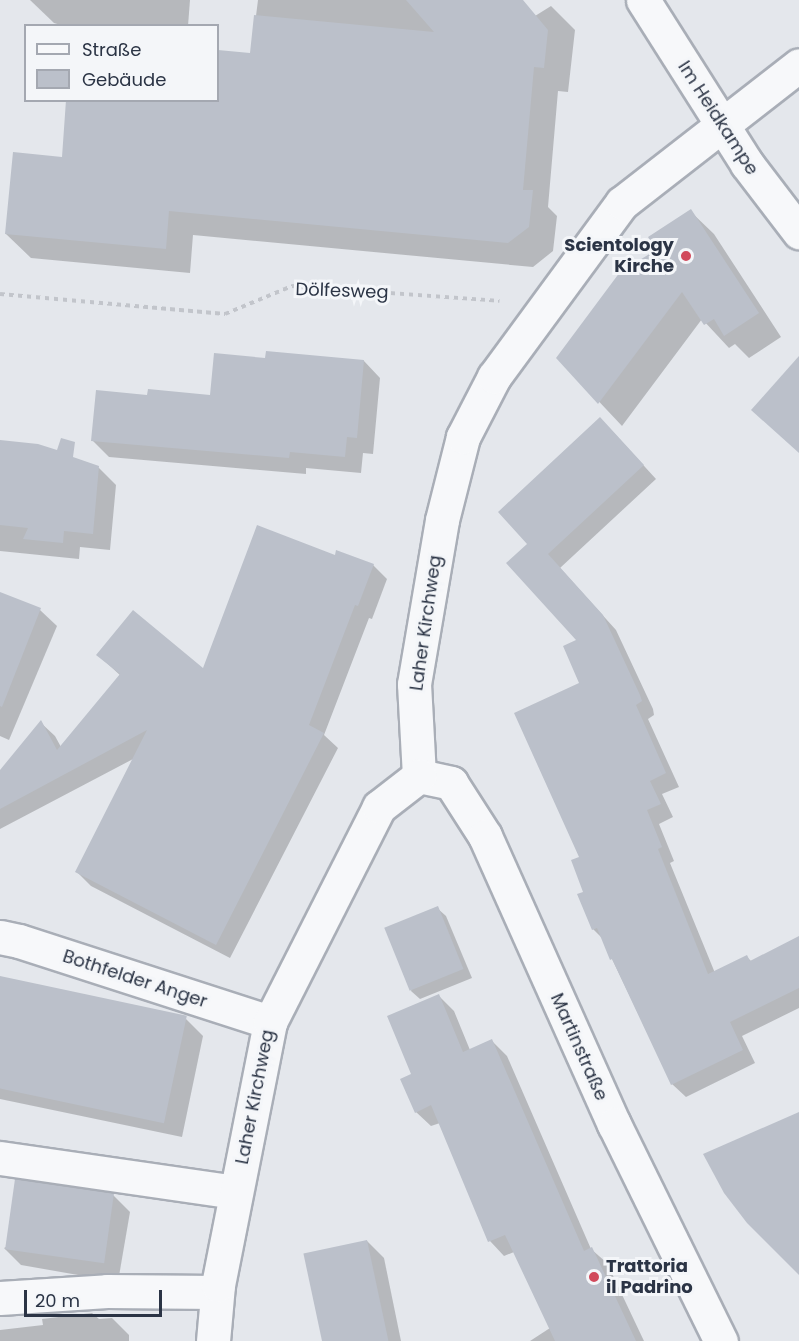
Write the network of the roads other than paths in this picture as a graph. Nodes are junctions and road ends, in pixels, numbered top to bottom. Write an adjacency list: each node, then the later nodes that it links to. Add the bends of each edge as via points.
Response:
1 (643, 0): 3 (street, Im Heidkampe)
2 (799, 65): 3 (street, Laher Kirchweg)
3 (722, 124): 4 (street, Im Heidkampe, via 753,173); 5 (street, Laher Kirchweg, via 622,203 494,376 463,437 442,520 414,684)
4 (799, 232)
5 (419, 776): 7 (street, Laher Kirchweg, via 380,807); 13 (street, Martinstraße, via 451,783 485,837 614,1124)
6 (0, 937): 7 (street, Bothfelder Anger)
7 (270, 1022): 9 (street, Laher Kirchweg)
8 (0, 1158): 9 (street)
9 (236, 1192): 10 (street, Laher Kirchweg)
10 (217, 1292): 11 (street, via 107,1291); 12 (street, Laher Kirchweg)
11 (0, 1298)
12 (213, 1341)
13 (722, 1341)

